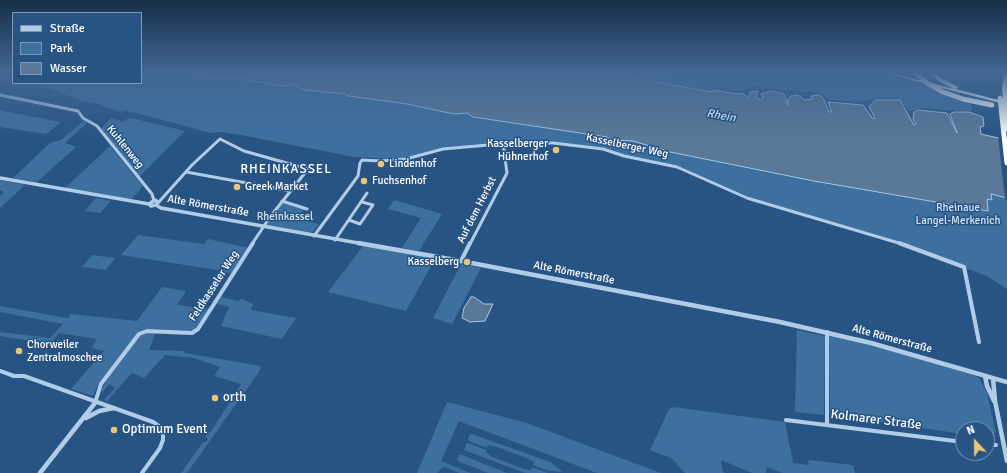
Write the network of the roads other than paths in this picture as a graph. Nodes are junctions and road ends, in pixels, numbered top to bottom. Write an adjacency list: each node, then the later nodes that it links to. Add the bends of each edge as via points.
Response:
1 (949, 94): 6 (highway, bridge)
2 (974, 94): 5 (highway)
3 (976, 94): 5 (highway)
4 (0, 95): 16 (street, Kuhlenweg, via 77,110 83,118 97,126 152,194)
5 (1005, 101): 7 (highway, bridge); 9 (highway, bridge)
6 (1007, 108)
7 (1007, 129)
8 (503, 143): 20 (street, Kasselberger Weg, via 443,150 406,159 362,160 358,176); 22 (street, Auf dem Herbst, via 507,173); 24 (street, Kasselberger Weg, via 578,145 671,165 747,198 884,238 964,267)
9 (1007, 163)
10 (186, 172): 12 (street); 12 (street, Feldkasseler Weg, via 220,139 244,151 308,169); 16 (street, via 161,202)
11 (0, 178): 16 (street, Alte Römerstraße, via 149,204)
12 (291, 191): 14 (street, Feldkasseler Weg)
13 (367, 193): 15 (street)
14 (282, 201): 17 (street); 19 (street, Feldkasseler Weg)
15 (362, 202): 18 (street); 18 (street, via 373,205 360,224)
16 (156, 203): 19 (street, Alte Römerstraße, via 160,208)
17 (307, 209)
18 (349, 220): 21 (street)
19 (264, 226): 20 (street, Alte Römerstraße); 30 (street, Feldkasseler Weg, via 198,329 192,333 147,331 139,334 101,384)
20 (314, 236): 21 (street, Alte Römerstraße)
21 (335, 240): 22 (street, Alte Römerstraße)
22 (461, 261): 23 (street, Alte Römerstraße)
23 (827, 332): 26 (street, Alte Römerstraße); 34 (street)
24 (979, 342)
25 (0, 371): 30 (street, via 14,376 24,376)
26 (985, 376): 27 (street, Alte Römerstraße); 29 (street)
27 (993, 378): 28 (street, Alte Römerstraße); 29 (street)
28 (1007, 382)
29 (994, 401): 36 (street)
30 (96, 402): 31 (street); 32 (street, Feldkasseler Weg)
31 (114, 408): 32 (street, via 99,411); 38 (street, via 153,422 163,433 160,448)
32 (83, 420): 37 (street, Feldkasseler Weg)
33 (786, 420): 34 (street, Kolmarer Straße)
34 (827, 425): 35 (street, Kolmarer Straße)
35 (955, 441)
36 (1007, 461)
37 (40, 473)
38 (142, 473)

